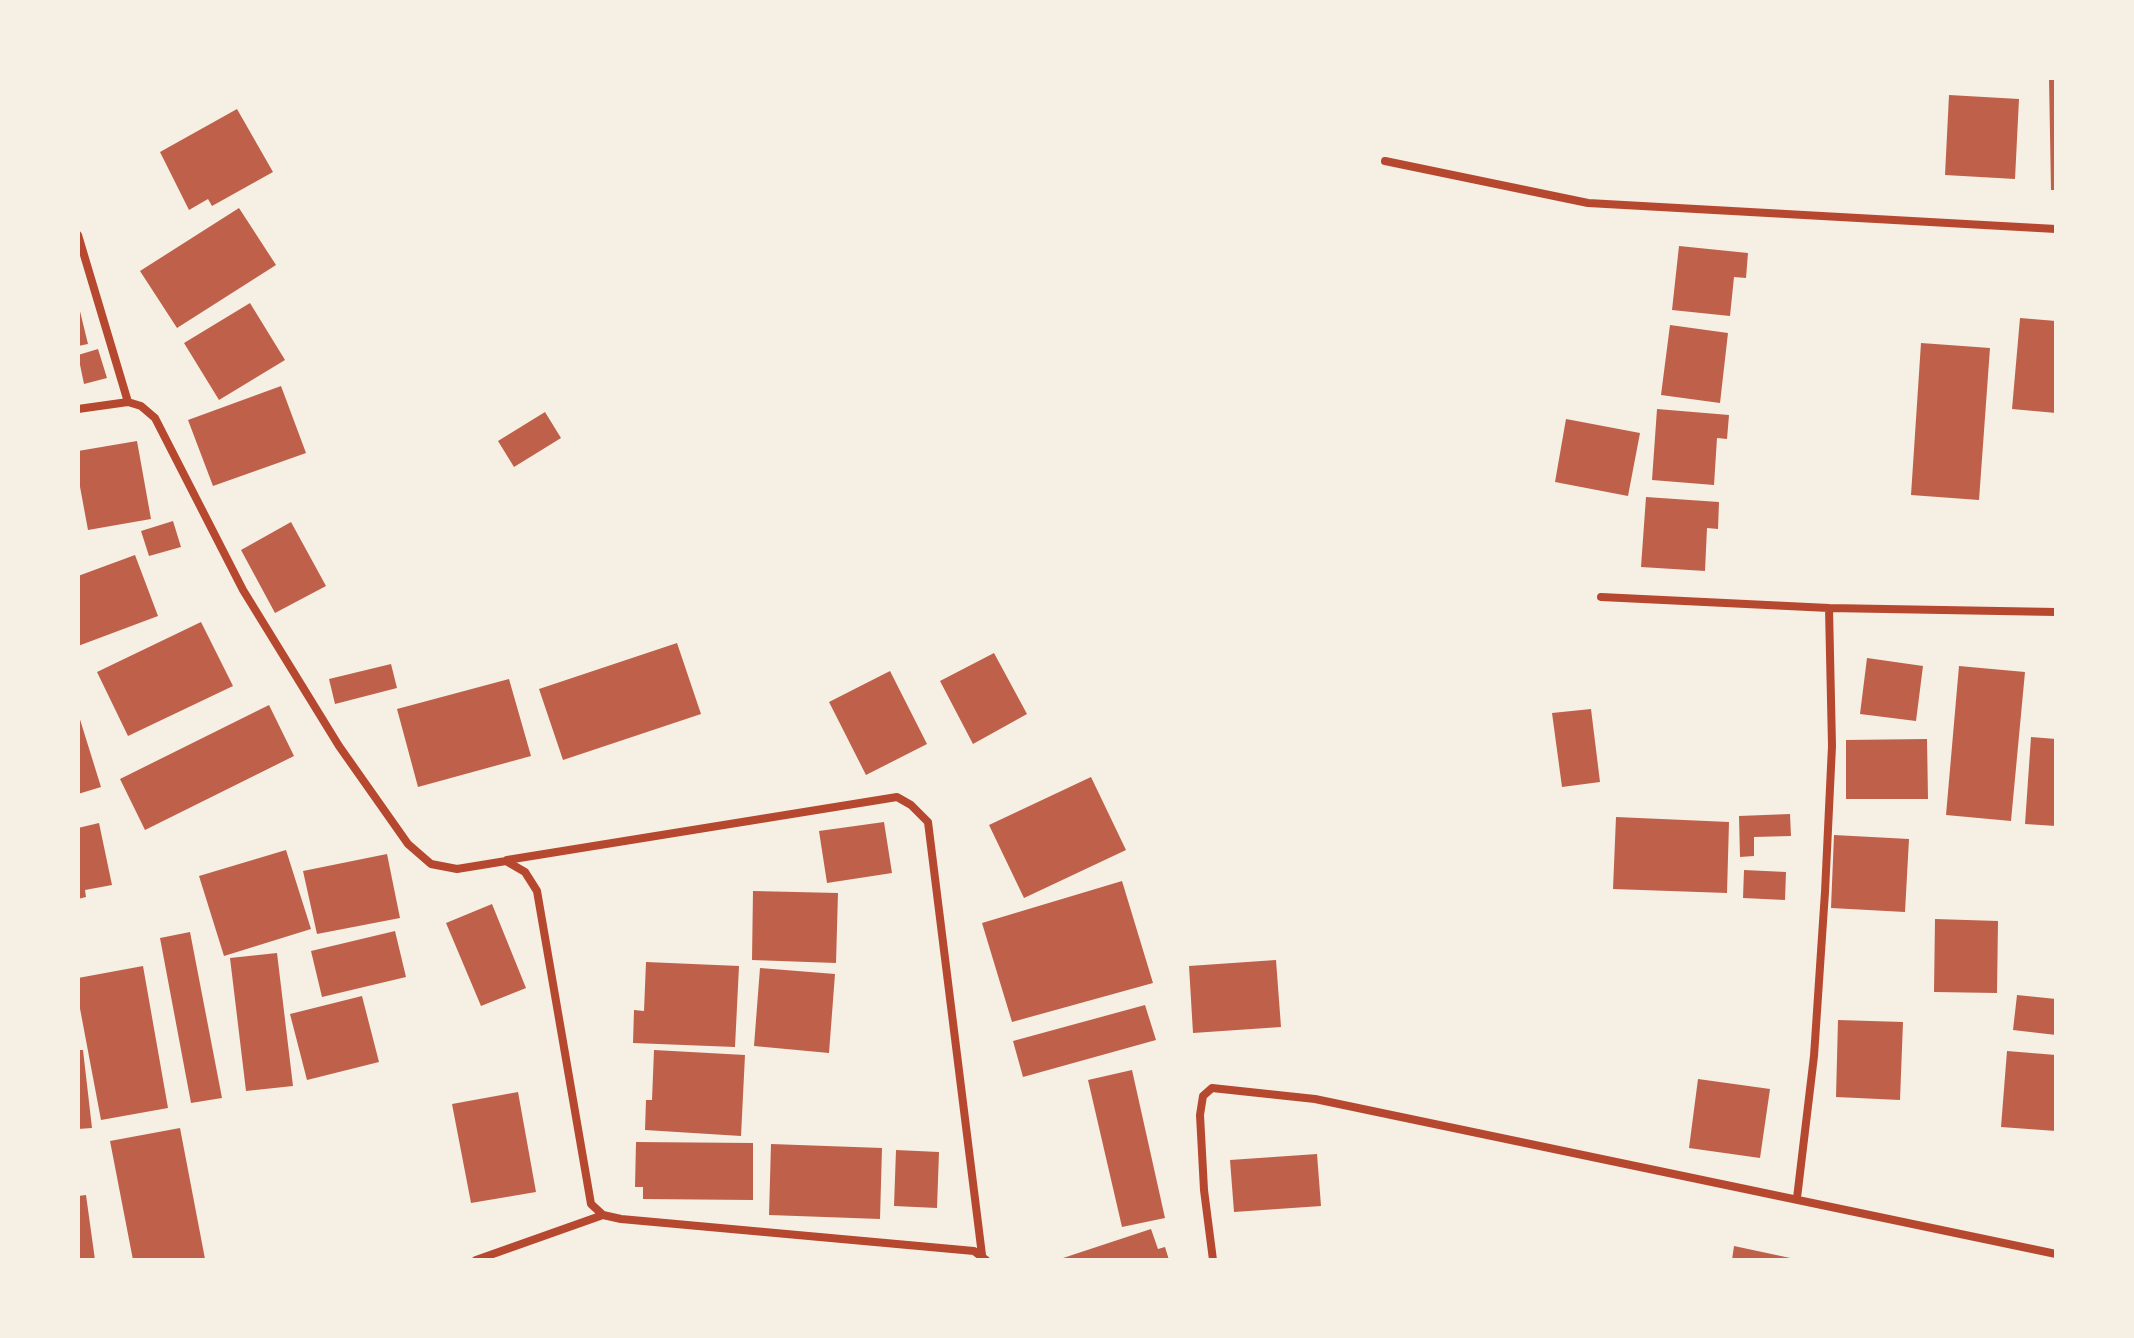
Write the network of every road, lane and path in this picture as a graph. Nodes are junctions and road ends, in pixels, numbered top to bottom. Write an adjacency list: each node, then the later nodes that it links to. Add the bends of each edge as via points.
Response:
1 (1385, 161): 2 (street, via 1588,203)
2 (2056, 229)
3 (78, 235): 4 (street)
4 (128, 402): 5 (street); 9 (street, via 155,418 243,590 339,746 408,844 431,864 457,869)
5 (78, 409)
6 (1601, 597): 7 (street)
7 (1829, 608): 8 (street); 10 (street, via 1832,746 1825,892)
8 (2056, 612)
9 (506, 861): 11 (street, via 525,872 537,891 591,1204); 13 (street, via 897,797 911,805 928,822)
10 (1797, 1198): 12 (street); 15 (street, via 1315,1099 1212,1088 1203,1096 1200,1115)
11 (603, 1215): 13 (street); 14 (street)
12 (2056, 1254)
13 (984, 1258)
14 (476, 1260)
15 (1213, 1260)

